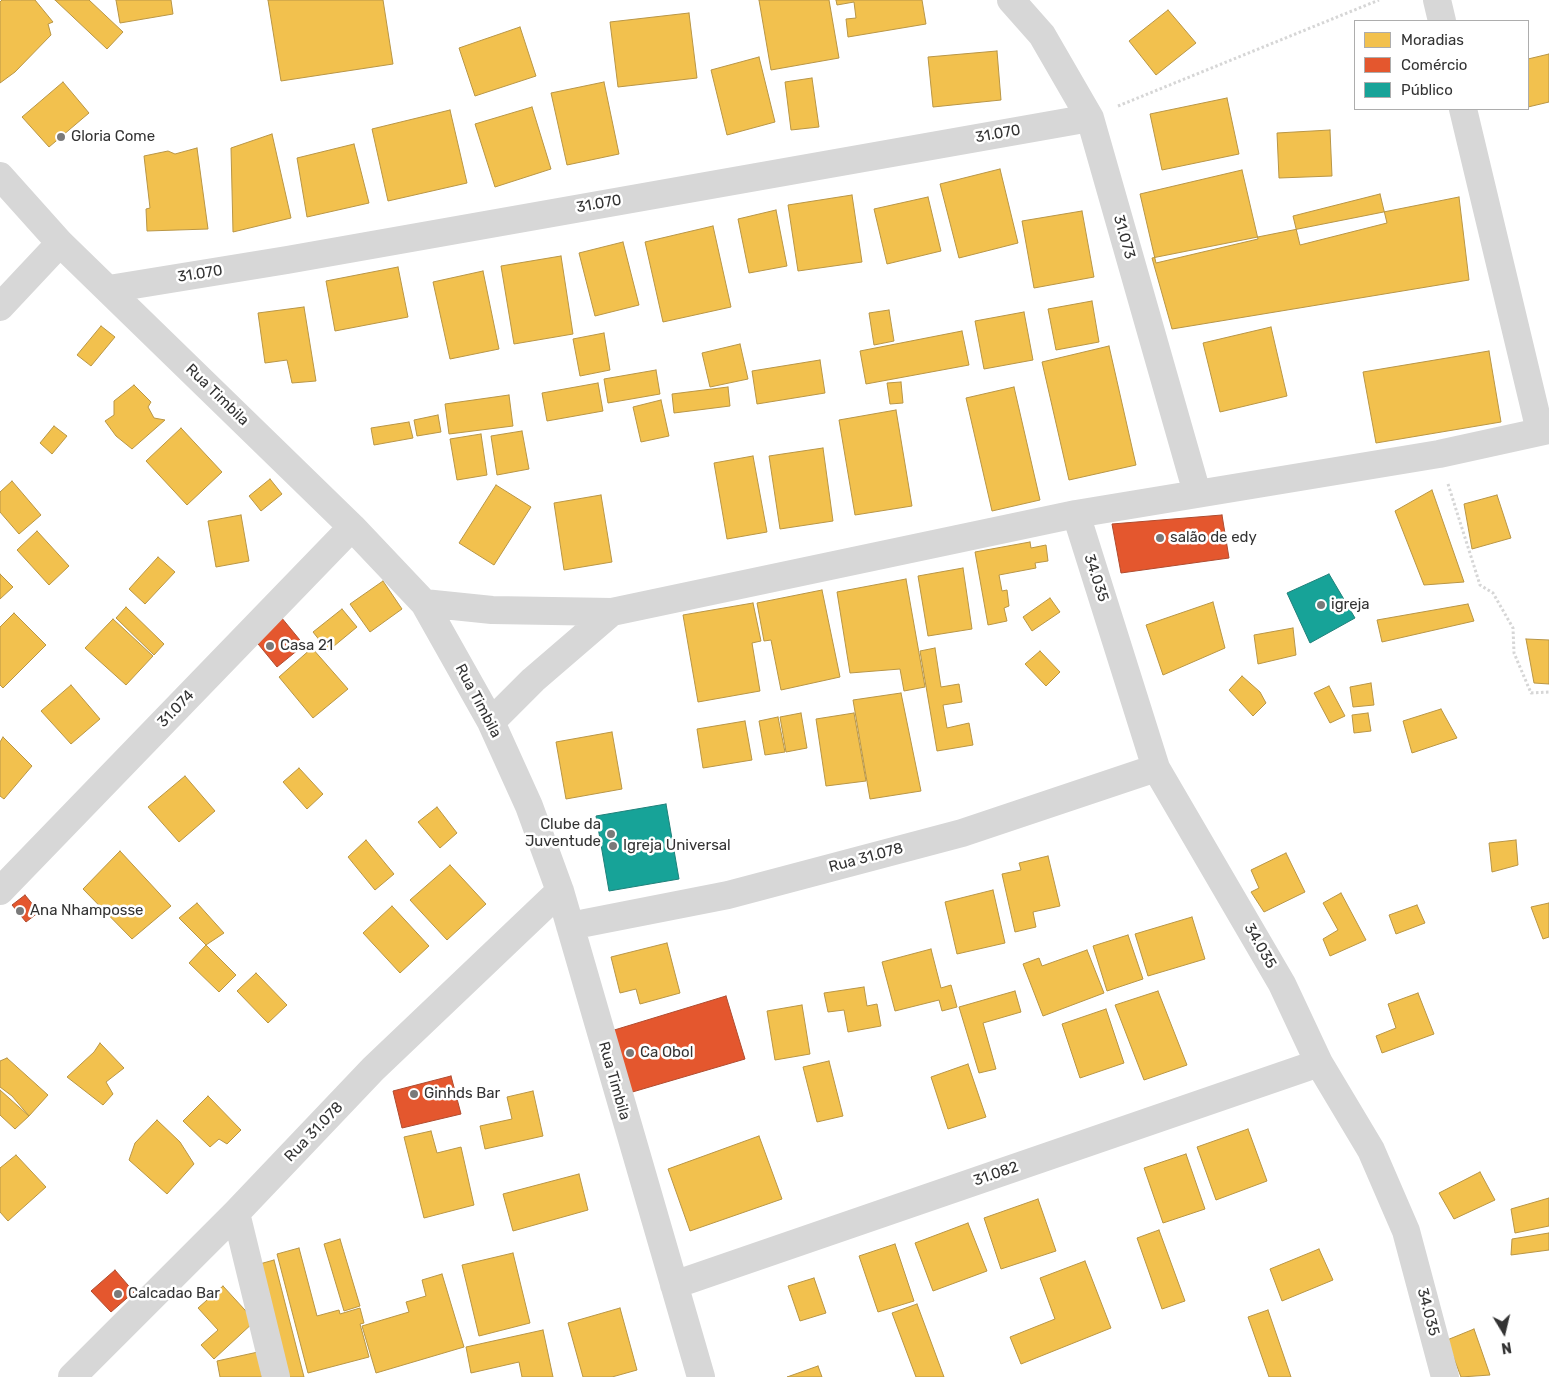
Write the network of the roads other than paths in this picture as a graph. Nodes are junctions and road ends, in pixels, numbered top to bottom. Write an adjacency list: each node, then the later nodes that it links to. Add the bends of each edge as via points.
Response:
1 (1011, 0): 5 (street, 31.073, via 1042,35)
2 (1437, 0): 3 (street)
3 (1442, 20)
4 (1463, 110): 10 (street)
5 (1090, 118): 8 (street, 31.070); 11 (street, 31.073)
6 (0, 176): 7 (street, Rua Timbila)
7 (60, 243): 8 (street, Rua Timbila); 9 (street)
8 (108, 289): 13 (street, Rua Timbila)
9 (0, 308)
10 (1545, 430): 11 (street, via 1439,454)
11 (1197, 493): 12 (street)
12 (1076, 514): 15 (street); 17 (street, 34.035)
13 (352, 527): 14 (street, Rua Timbila); 18 (street, 31.074)
14 (424, 602): 15 (street, via 492,610); 16 (street, Rua Timbila)
15 (612, 612): 16 (street, via 533,680)
16 (491, 722): 19 (street, Rua Timbila, via 529,806)
17 (1156, 768): 20 (street, Rua 31.078, via 962,833 728,895); 21 (street, 34.035, via 1282,984)
18 (0, 891)
19 (560, 891): 20 (street, Rua Timbila); 22 (street, Rua 31.078, via 373,1069)
20 (570, 926): 23 (street, Rua Timbila)
21 (1319, 1062): 23 (street, 31.082); 27 (street, 34.035, via 1371,1150 1406,1231)
22 (236, 1213): 24 (street, Rua 31.078); 25 (street)
23 (674, 1285): 26 (street, Rua Timbila)
24 (72, 1377)
25 (276, 1377)
26 (702, 1377)
27 (1445, 1377)

